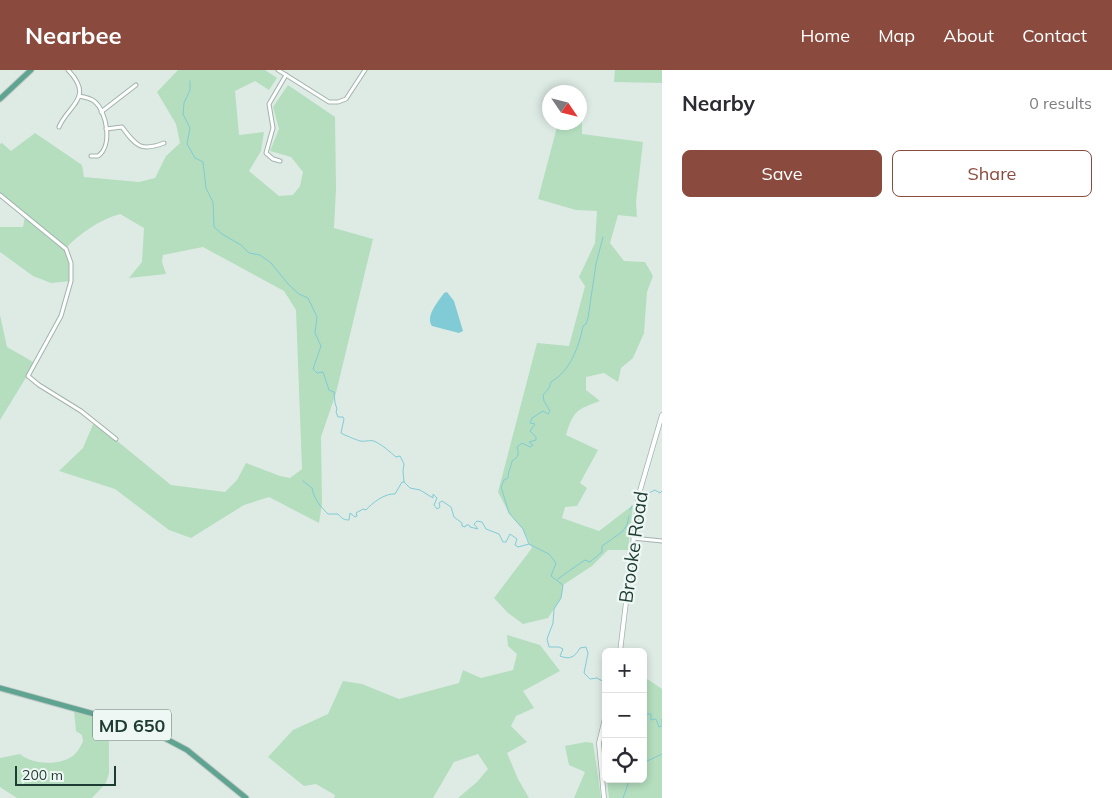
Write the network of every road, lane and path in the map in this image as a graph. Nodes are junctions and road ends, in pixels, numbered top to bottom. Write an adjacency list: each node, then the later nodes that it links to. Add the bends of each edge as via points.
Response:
1 (31, 70): 8 (main road)
2 (68, 70): 7 (street, via 76,79)
3 (278, 70): 5 (street)
4 (365, 70): 5 (street, via 346,99 338,102 329,102)
5 (286, 75): 14 (street, via 268,104 272,134 266,153)
6 (136, 85): 9 (street)
7 (79, 96): 9 (street, via 94,101); 10 (street)
8 (0, 99)
9 (101, 112): 11 (street)
10 (59, 127)
11 (106, 129): 12 (street, via 122,127 144,148); 13 (street, via 104,150 98,156)
12 (164, 143)
13 (91, 156)
14 (280, 161)
15 (0, 195): 17 (street, via 66,249 71,263 71,281 61,316 28,376)
16 (662, 415): 18 (street, Brooke Road, via 639,494)
17 (116, 439)
18 (633, 538): 19 (street); 20 (street, Brooke Road)
19 (662, 541)
20 (620, 648)
21 (0, 688): 23 (main road, MD 650, via 157,734 187,750)
22 (602, 731): 24 (street, via 599,743)
23 (246, 798)
24 (604, 798)

